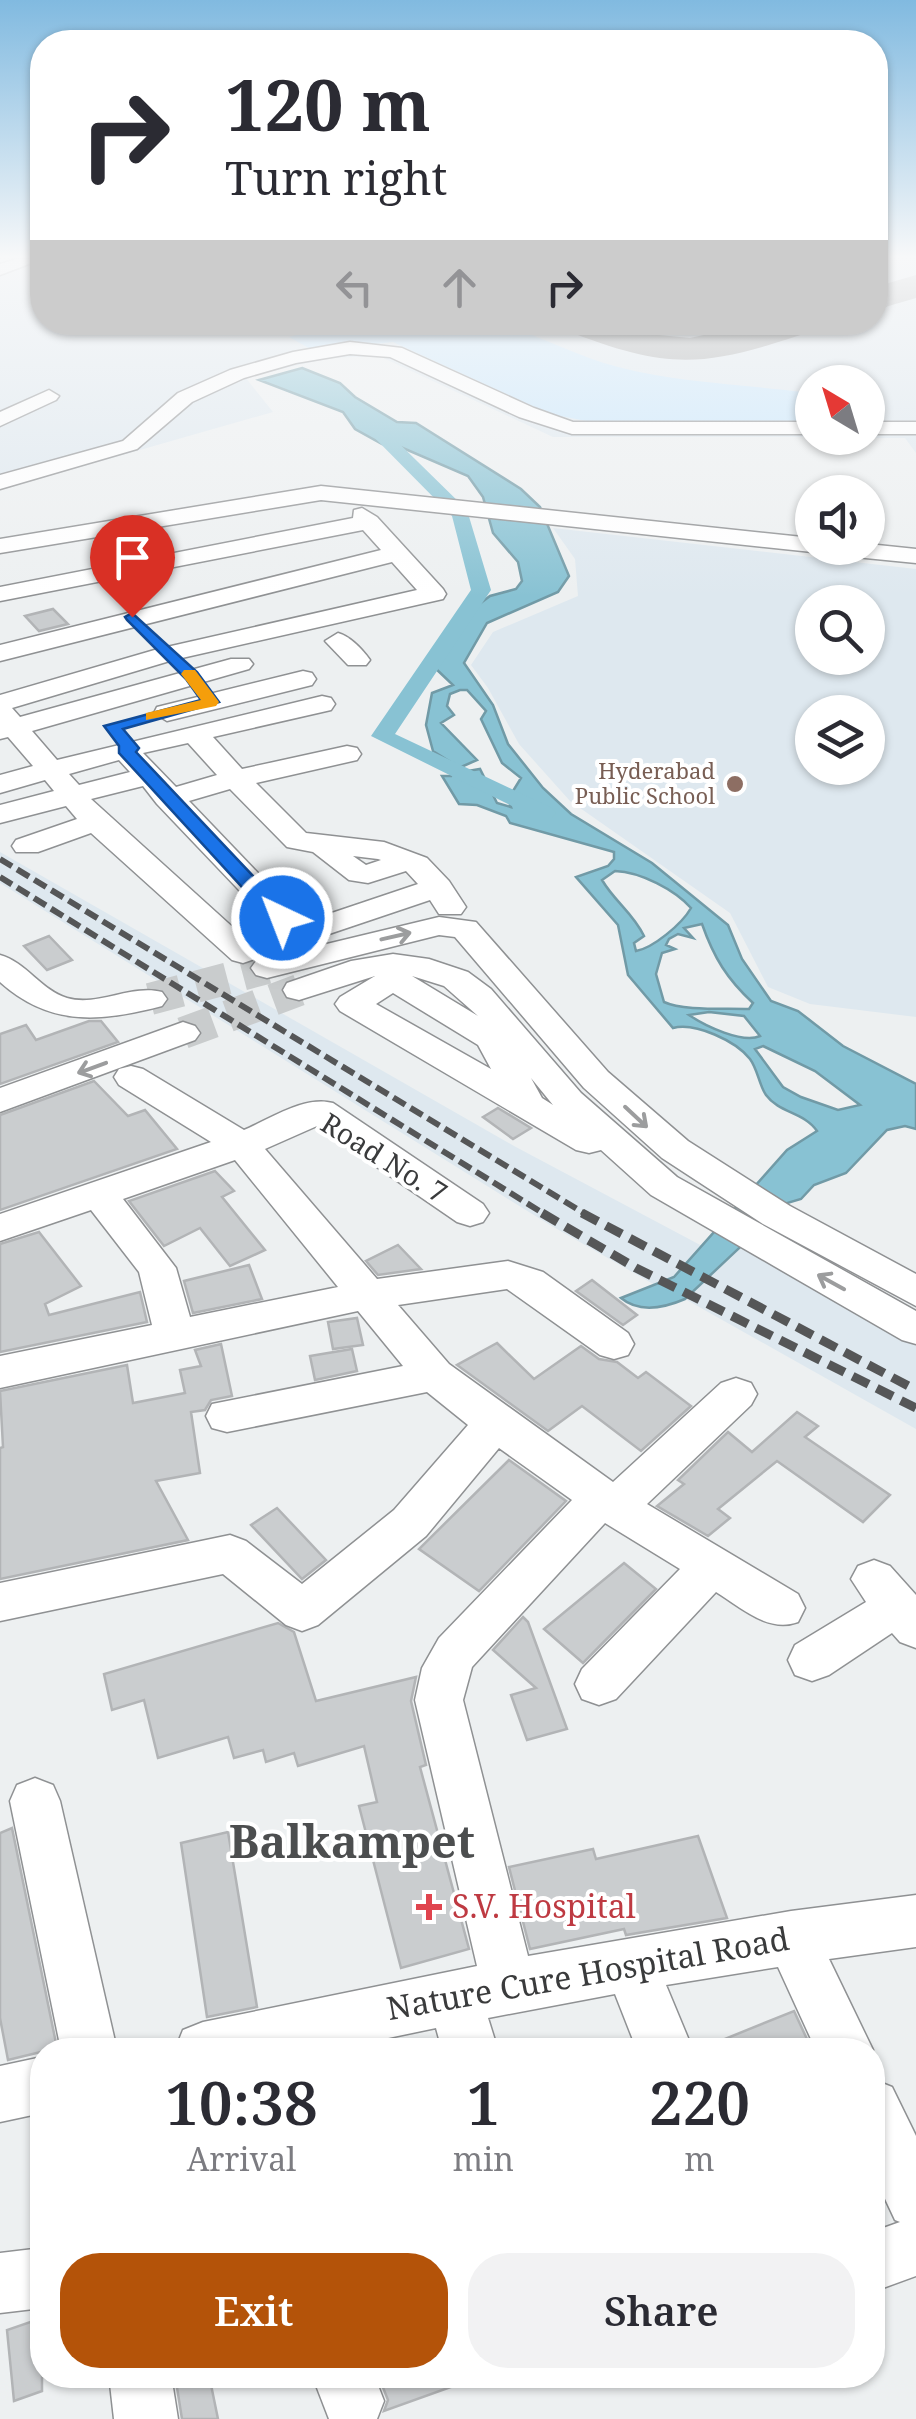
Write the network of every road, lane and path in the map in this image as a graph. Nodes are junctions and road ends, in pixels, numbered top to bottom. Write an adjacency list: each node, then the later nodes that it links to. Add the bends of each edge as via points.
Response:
1 (250, 372): 8 (street, via 190,394 130,445)
2 (439, 372): 5 (street, via 572,428)
3 (49, 396): 4 (street)
4 (0, 420)
5 (795, 428)
6 (885, 428): 7 (street)
7 (916, 428)
8 (0, 482)
9 (795, 543): 10 (street, via 321,494)
10 (0, 546)
11 (327, 550): 15 (street)
12 (398, 553): 16 (street, via 366,518); 18 (street, via 416,573); 19 (street)
13 (885, 553): 14 (street)
14 (916, 556)
15 (112, 593): 17 (street); 19 (street)
16 (0, 594)
17 (19, 616)
18 (319, 619): 19 (street); 21 (street); 22 (street)
19 (150, 636): 20 (street); 22 (street); 23 (street); 28 (street)
20 (0, 653)
21 (357, 660)
22 (191, 676): 25 (street); 28 (street)
23 (0, 678)
24 (304, 679): 25 (street)
25 (211, 702): 27 (street); 30 (street)
26 (322, 704): 27 (street)
27 (236, 724): 29 (street); 31 (street)
28 (7, 729): 30 (street); 32 (street)
29 (194, 733): 30 (street); 34 (street)
30 (122, 741): 32 (street); 36 (street)
31 (258, 748): 33 (street); 33 (street, via 348,741)
32 (50, 770): 35 (street); 37 (street)
33 (279, 770): 34 (street)
34 (236, 779): 36 (street); 41 (street, via 298,841 384,852 416,864)
35 (0, 784)
36 (158, 787): 37 (street); 43 (street)
37 (72, 793): 38 (street); 39 (street)
38 (0, 814)
39 (95, 822): 40 (street); 43 (street, via 243,953)
40 (27, 846)
41 (438, 887): 42 (street); 43 (street)
42 (465, 929): 44 (street, one-way to 42, via 439,926); 58 (street, one-way to 58, via 644,1126 708,1170)
43 (299, 934)
44 (267, 968)
45 (7, 981): 47 (street, via 73,1012)
46 (298, 990): 55 (street, via 393,964 456,979 569,1101)
47 (150, 999)
48 (444, 1012): 50 (street); 50 (street, via 393,979 352,1004); 53 (street, via 491,1038)
49 (183, 1032): 52 (street, one-way to 52)
50 (402, 1036): 53 (street)
51 (130, 1076): 54 (street)
52 (0, 1101)
53 (528, 1105): 55 (street)
54 (242, 1145): 56 (street); 57 (street, Road No. 7, via 320,1110); 61 (street)
55 (671, 1191): 58 (street)
56 (99, 1194): 59 (street); 63 (street, via 156,1268)
57 (470, 1213)
58 (748, 1217): 60 (street); 62 (street, one-way to 58)
59 (0, 1228)
60 (916, 1292)
61 (368, 1295): 63 (street); 64 (street, via 518,1277); 66 (street)
62 (916, 1329)
63 (175, 1335): 65 (street)
64 (614, 1344)
65 (0, 1372)
66 (434, 1375): 68 (street); 69 (street)
67 (736, 1394): 70 (street)
68 (228, 1416)
69 (494, 1424): 70 (street); 72 (street, via 410,1523 302,1611 230,1554)
70 (608, 1502): 71 (street); 81 (street, via 441,1671 440,1700)
71 (712, 1566): 74 (street); 76 (street)
72 (0, 1602)
73 (896, 1604): 75 (street)
74 (782, 1608)
75 (812, 1660)
76 (600, 1684)
77 (35, 1801): 83 (street)
78 (916, 1921): 79 (street, Nature Cure Hospital Road)
79 (791, 1938): 80 (street, Nature Cure Hospital Road); 87 (street)
80 (632, 1966): 81 (street, Nature Cure Hospital Road); 86 (street)
81 (509, 1987): 82 (street, Nature Cure Hospital Road)
82 (454, 1995): 84 (street, Nature Cure Hospital Road); 85 (street)
83 (86, 2038)
84 (258, 2038)
85 (467, 2038)
86 (660, 2038)
87 (839, 2038)
88 (30, 2088): 89 (street)
89 (0, 2094)
90 (885, 2135): 91 (street)
91 (916, 2198)
92 (916, 2246): 93 (street)
93 (885, 2257)
94 (30, 2279): 95 (street)
95 (0, 2283)
96 (142, 2388): 97 (street)
97 (146, 2419)

